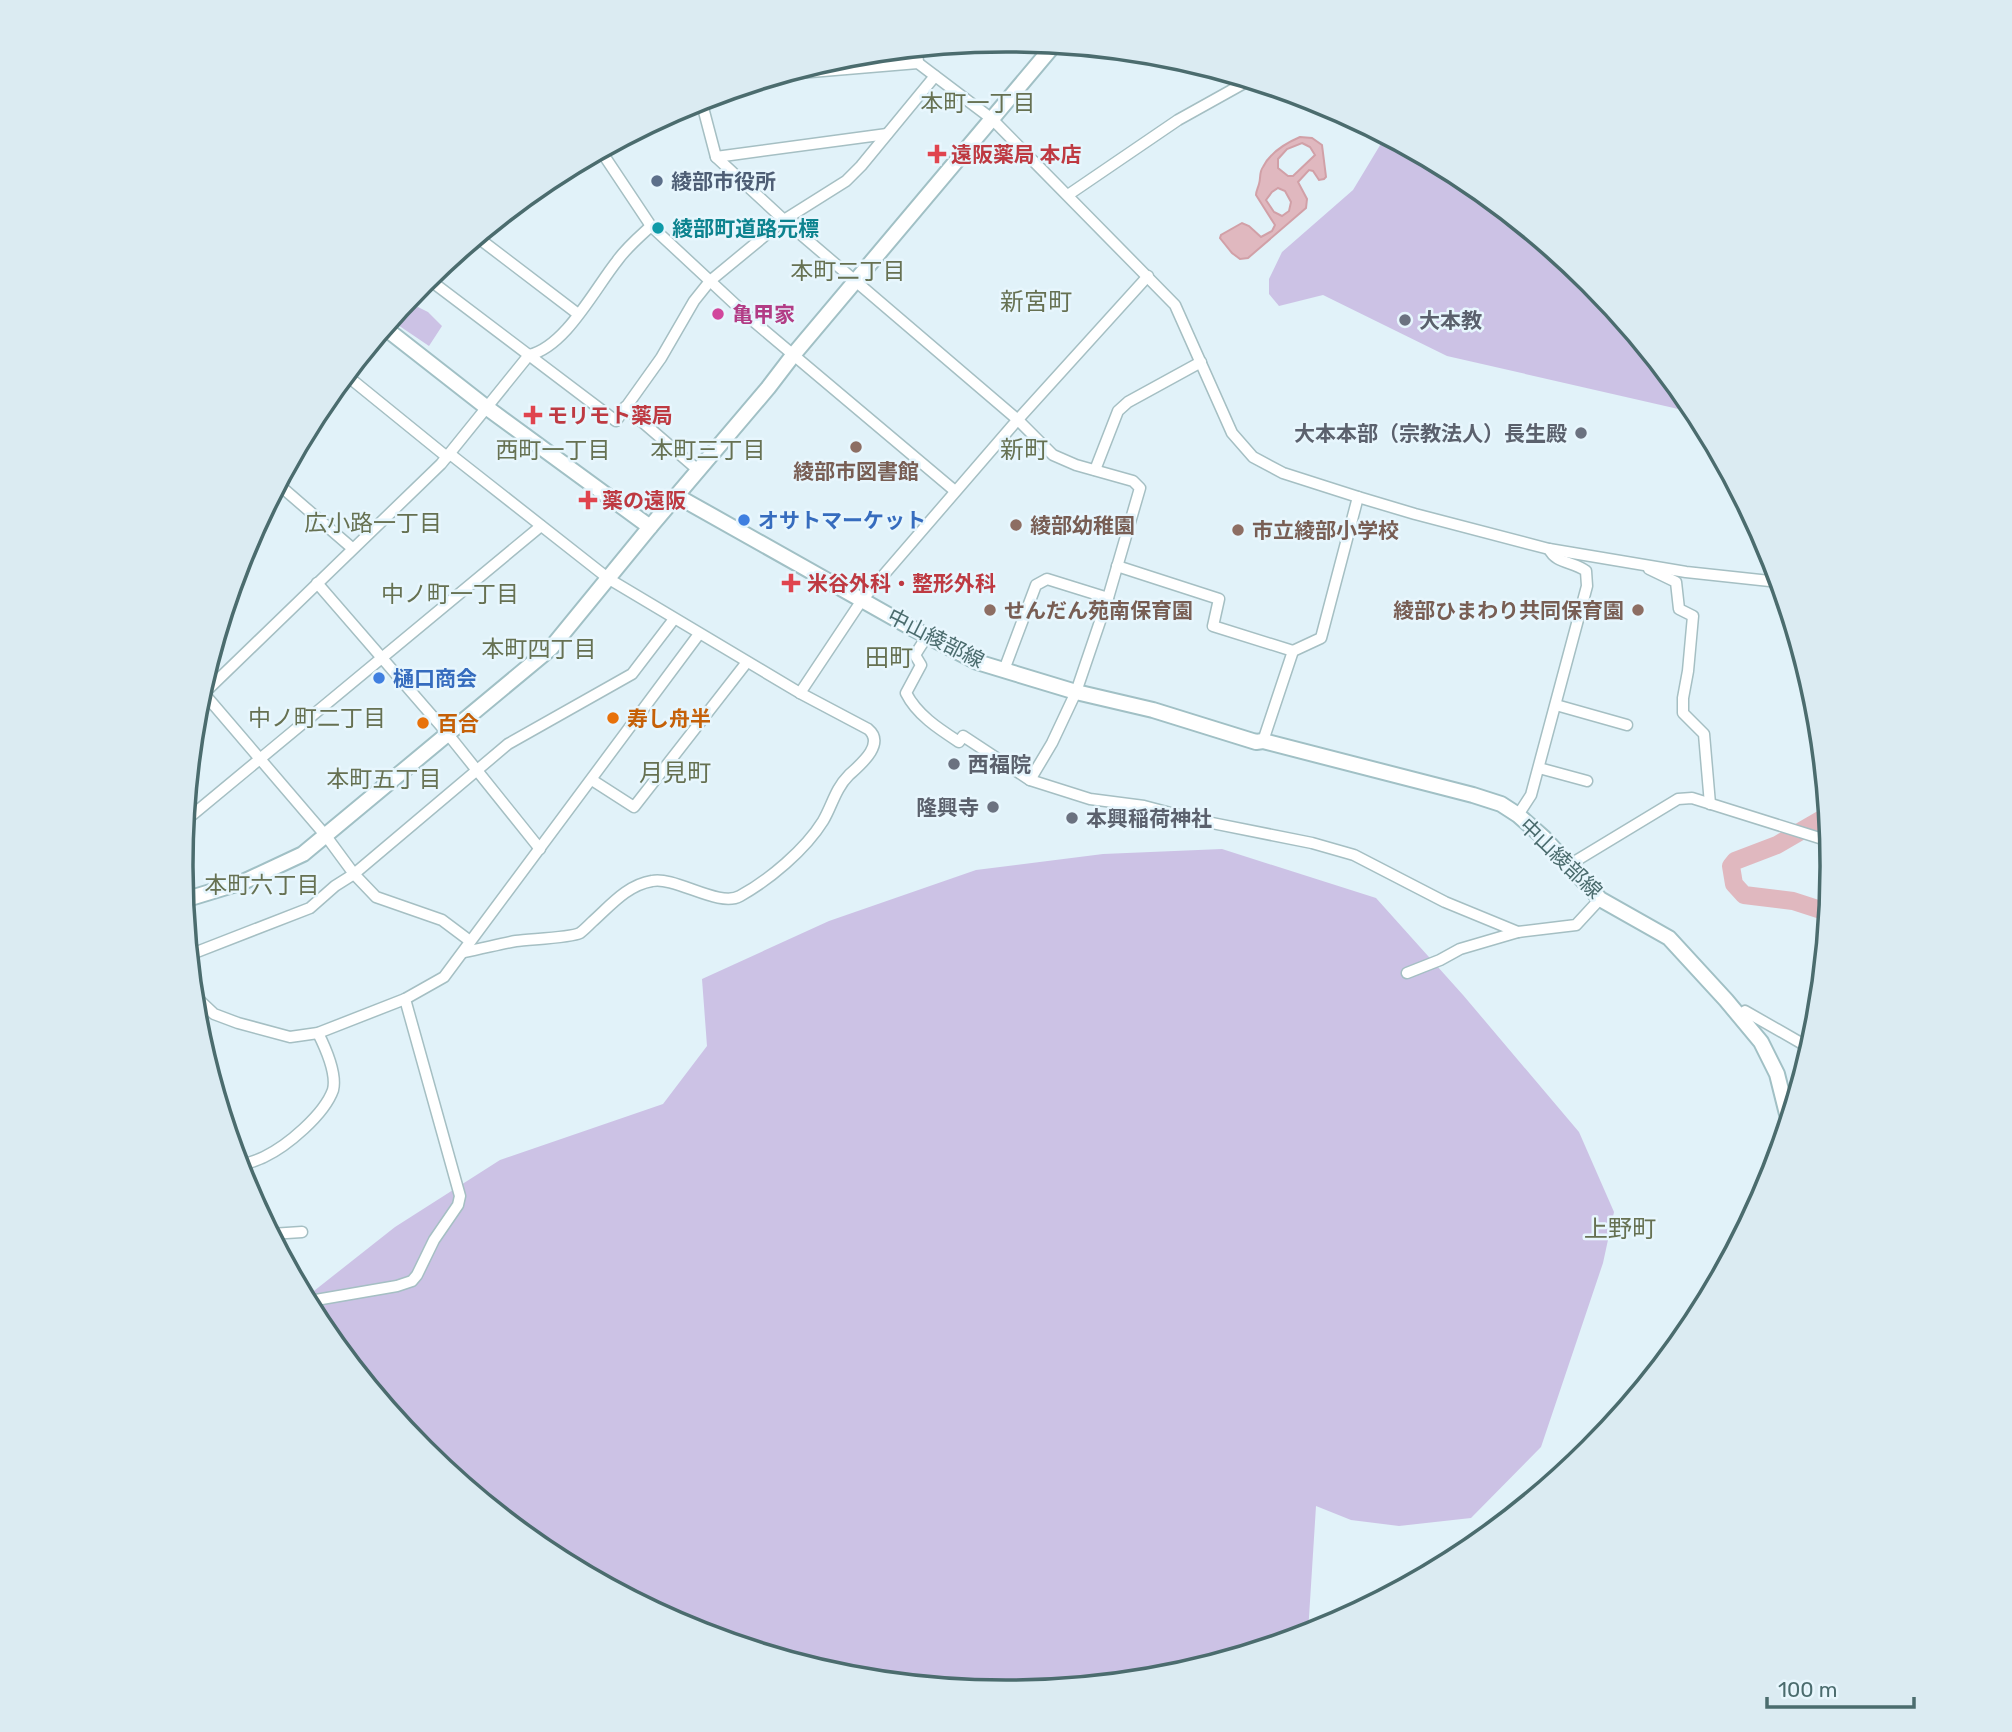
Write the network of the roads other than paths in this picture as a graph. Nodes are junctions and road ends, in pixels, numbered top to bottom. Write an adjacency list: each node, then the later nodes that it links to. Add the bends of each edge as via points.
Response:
1 (1047, 54): 8 (main road)
2 (917, 57): 3 (street)
3 (918, 62): 4 (street); 5 (street)
4 (843, 69)
5 (935, 75): 8 (street); 9 (street)
6 (1238, 87): 12 (street, via 1178,120)
7 (704, 111): 10 (street)
8 (992, 119): 12 (street); 18 (main road)
9 (887, 134): 10 (street); 13 (street, via 846,181)
10 (716, 157): 13 (street)
11 (605, 158): 14 (street)
12 (1068, 195): 16 (street)
13 (784, 220): 17 (street); 18 (street)
14 (651, 226): 17 (street); 20 (street, via 619,258)
15 (484, 243): 20 (street)
16 (1148, 276): 24 (street, via 1175,305); 28 (street)
17 (710, 281): 22 (street); 27 (street)
18 (856, 281): 22 (main road); 28 (street)
19 (437, 286): 23 (street)
20 (578, 314): 23 (street, via 564,334)
21 (392, 333): 26 (main road)
22 (794, 354): 30 (main road); 33 (street)
23 (529, 355): 26 (street); 27 (street, via 616,421)
24 (1201, 362): 31 (street, via 1118,411); 35 (street, via 1232,433 1253,457 1283,473)
25 (354, 381): 29 (street)
26 (486, 407): 29 (street); 37 (main road)
27 (625, 407): 30 (street)
28 (1018, 421): 31 (street, via 1053,455); 33 (street)
29 (448, 456): 36 (street); 38 (street)
30 (698, 470): 34 (main road)
31 (1095, 470): 41 (street, via 1133,481 1140,488)
32 (285, 490): 38 (street)
33 (956, 491): 46 (street)
34 (677, 496): 37 (main road); 46 (main road, 中山綾部線)
35 (1358, 497): 39 (street); 50 (street, via 1321,638)
36 (541, 526): 42 (street); 51 (street)
37 (650, 527): 42 (main road)
38 (352, 548): 44 (street)
39 (1549, 549): 40 (street); 58 (street, via 1561,562 1577,564 1586,571 1587,586)
40 (1643, 565): 43 (street); 68 (street, via 1676,582 1679,609 1693,616 1683,713 1704,734)
41 (1117, 566): 45 (street); 50 (street, via 1219,599 1213,626)
42 (608, 579): 47 (street); 60 (main road, via 551,648)
43 (1767, 581)
44 (317, 583): 51 (street); 54 (street)
45 (1108, 598): 53 (street, via 1047,579 1036,585); 55 (street)
46 (862, 600): 49 (main road, 中山綾部線); 56 (street)
47 (674, 619): 48 (street); 64 (street, via 632,674 508,744)
48 (699, 634): 52 (street); 65 (street)
49 (927, 636): 53 (main road, 中山綾部線, via 977,662); 66 (street, via 915,655 921,664 906,693 912,705 959,742 963,736)
50 (1293, 651): 61 (street)
51 (382, 658): 60 (street); 62 (street)
52 (747, 662): 56 (street); 65 (street, via 634,807)
53 (1004, 670): 55 (main road, 中山綾部線)
54 (214, 682)
55 (1076, 692): 61 (main road, 中山綾部線); 66 (street)
56 (800, 693): 81 (street, via 868,729 876,739 860,765 845,778 810,840 787,863 737,898 723,899 654,880 626,890 578,934)
57 (209, 703): 62 (street)
58 (1556, 705): 59 (street); 63 (street)
59 (1626, 724)
60 (447, 733): 64 (street); 71 (main road)
61 (1262, 741): 70 (main road, 中山綾部線, via 1473,795 1501,804)
62 (260, 758): 69 (street); 71 (street)
63 (1539, 768): 67 (street); 70 (street)
64 (477, 772): 73 (street); 75 (street)
65 (592, 780): 73 (street)
66 (1030, 780): 78 (street, via 1090,799 1144,806 1354,855 1445,902)
67 (1587, 780)
68 (1710, 804): 72 (street); 74 (street, via 1678,799)
69 (194, 813)
70 (1518, 816): 74 (main road, 中山綾部線)
71 (326, 836): 75 (street); 76 (main road, via 303,854 243,882)
72 (1819, 838)
73 (540, 849): 79 (street)
74 (1569, 865): 77 (main road, 中山綾部線)
75 (354, 874): 79 (street, via 376,897 442,920); 80 (street, via 310,908)
76 (194, 897)
77 (1600, 899): 78 (street, via 1576,925); 86 (main road, 中山綾部線, via 1669,938)
78 (1518, 932): 82 (street, via 1460,949)
79 (470, 941): 81 (street)
80 (197, 952)
81 (464, 953): 83 (street, via 444,977)
82 (1407, 973)
83 (405, 999): 87 (street); 93 (street, via 460,1196 458,1205 412,1281)
84 (205, 1005): 85 (street)
85 (207, 1007): 87 (street, via 238,1023 290,1037)
86 (1740, 1016): 88 (street, via 1745,1011); 89 (main road, 中山綾部線, via 1761,1042)
87 (318, 1033): 90 (street, via 329,1057 334,1088 311,1122 285,1144)
88 (1800, 1042)
89 (1784, 1102)
90 (249, 1163)
91 (302, 1232): 92 (street)
92 (280, 1233)
93 (318, 1300)

